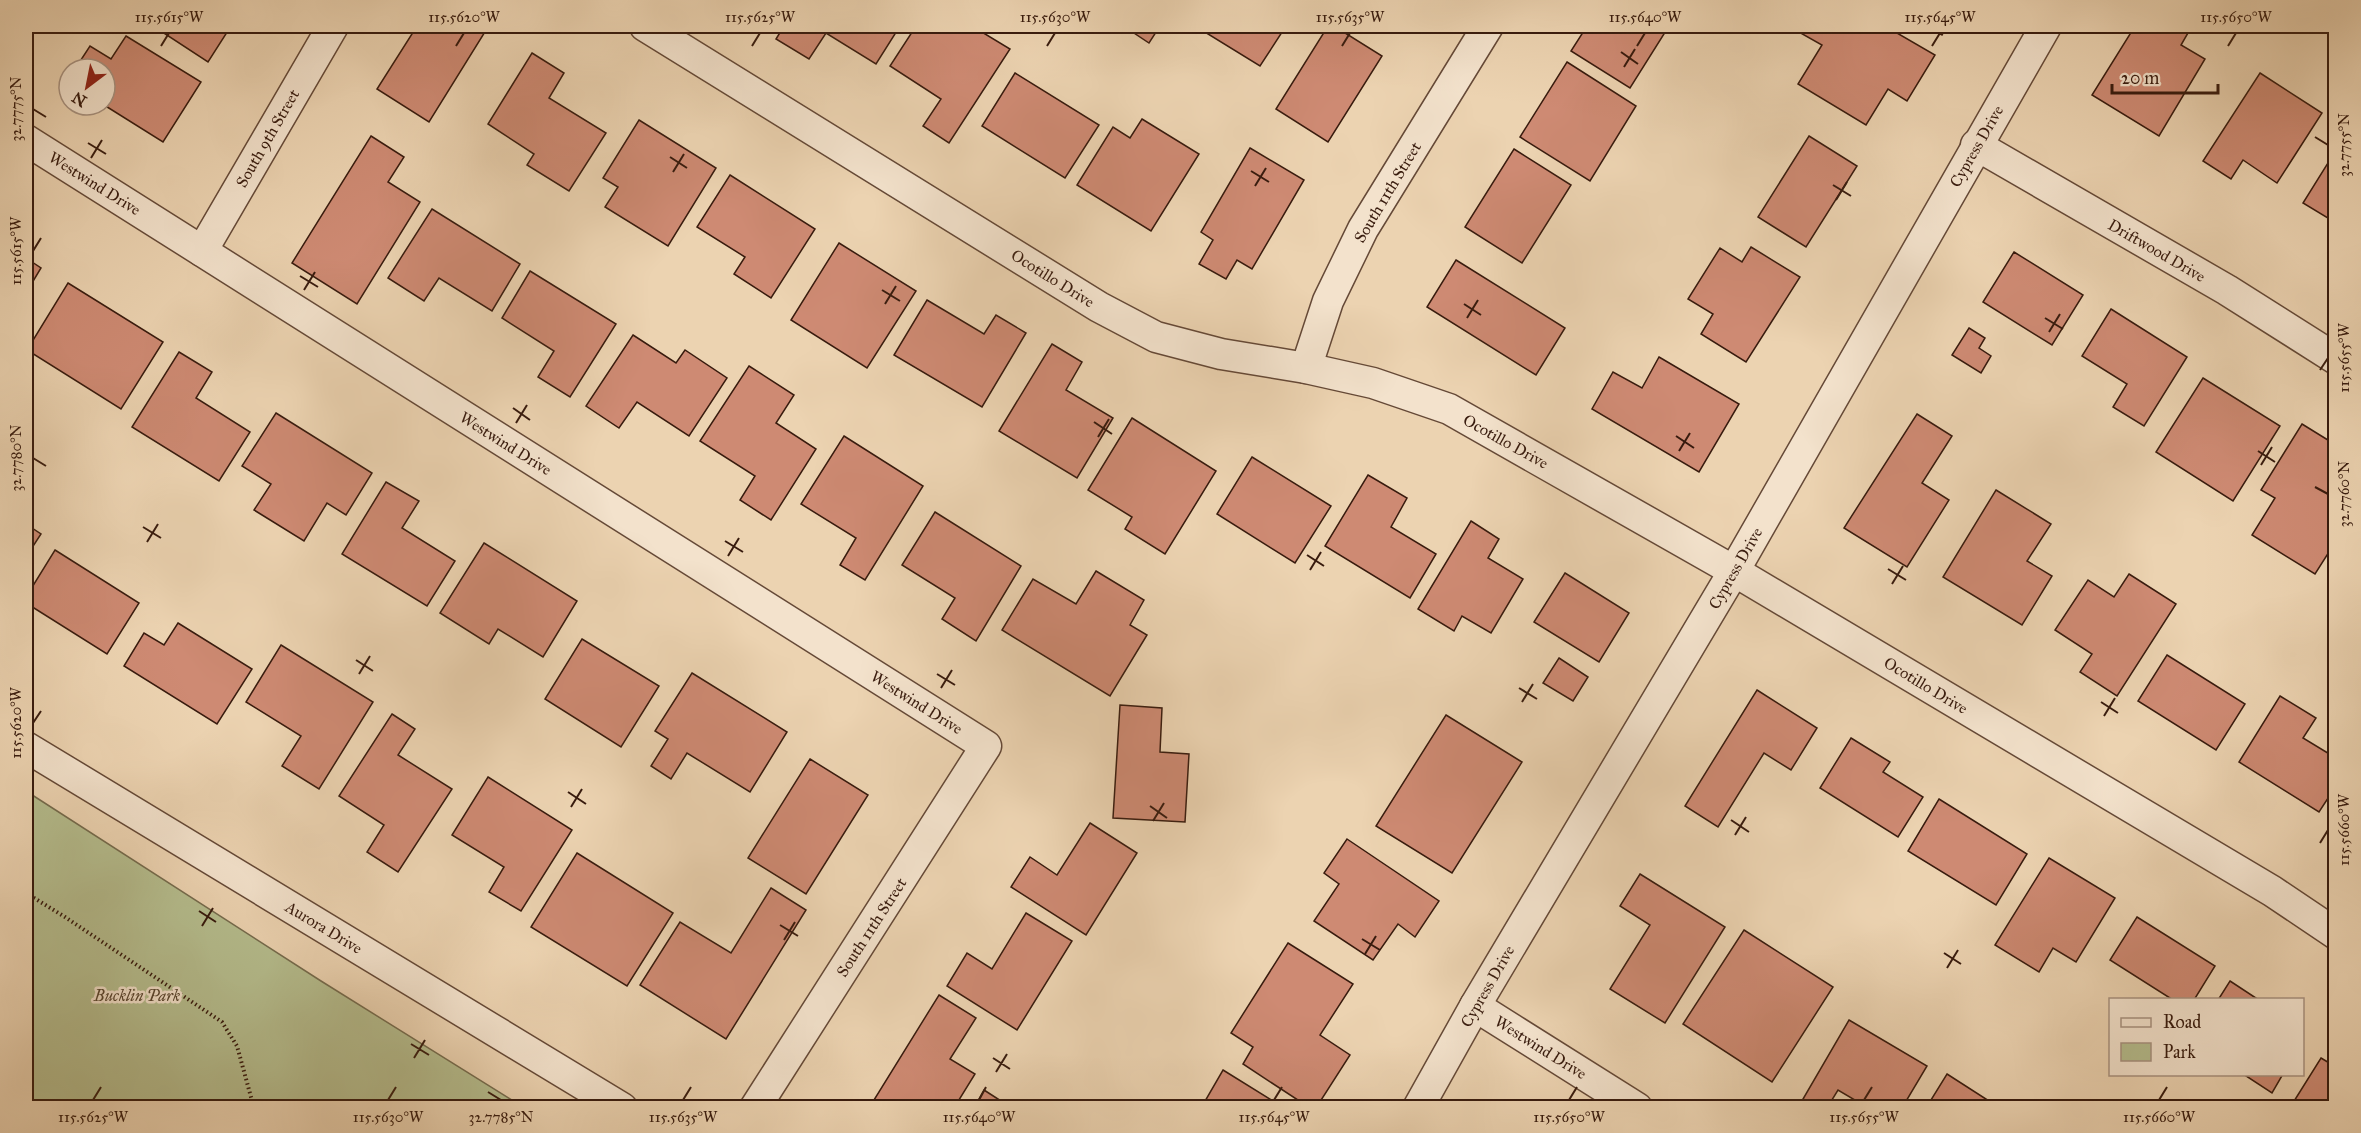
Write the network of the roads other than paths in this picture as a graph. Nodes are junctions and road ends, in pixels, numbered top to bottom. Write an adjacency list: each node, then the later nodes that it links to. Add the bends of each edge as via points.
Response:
1 (333, 26): 7 (street, South 9th Street)
2 (645, 26): 9 (street, Ocotillo Drive, via 1099,307 1156,338)
3 (1488, 26): 9 (street, South 11th Street, via 1363,229 1328,301)
4 (2046, 26): 6 (street, Cypress Drive)
5 (26, 140): 7 (street, Westwind Drive)
6 (1976, 145): 8 (street, Driftwood Drive, via 2227,290); 10 (street, Cypress Drive)
7 (202, 251): 11 (street, Westwind Drive)
8 (2336, 359)
9 (1306, 368): 10 (street, Ocotillo Drive, via 1373,383 1449,409)
10 (1734, 570): 13 (street, Ocotillo Drive, via 2272,891); 14 (street, Cypress Drive)
11 (986, 746): 16 (street, South 11th Street)
12 (26, 747): 15 (street, Aurora Drive)
13 (2336, 934)
14 (1475, 1006): 17 (street, Cypress Drive); 18 (street, Westwind Drive)
15 (622, 1107)
16 (755, 1107)
17 (1418, 1107)
18 (1637, 1107)

